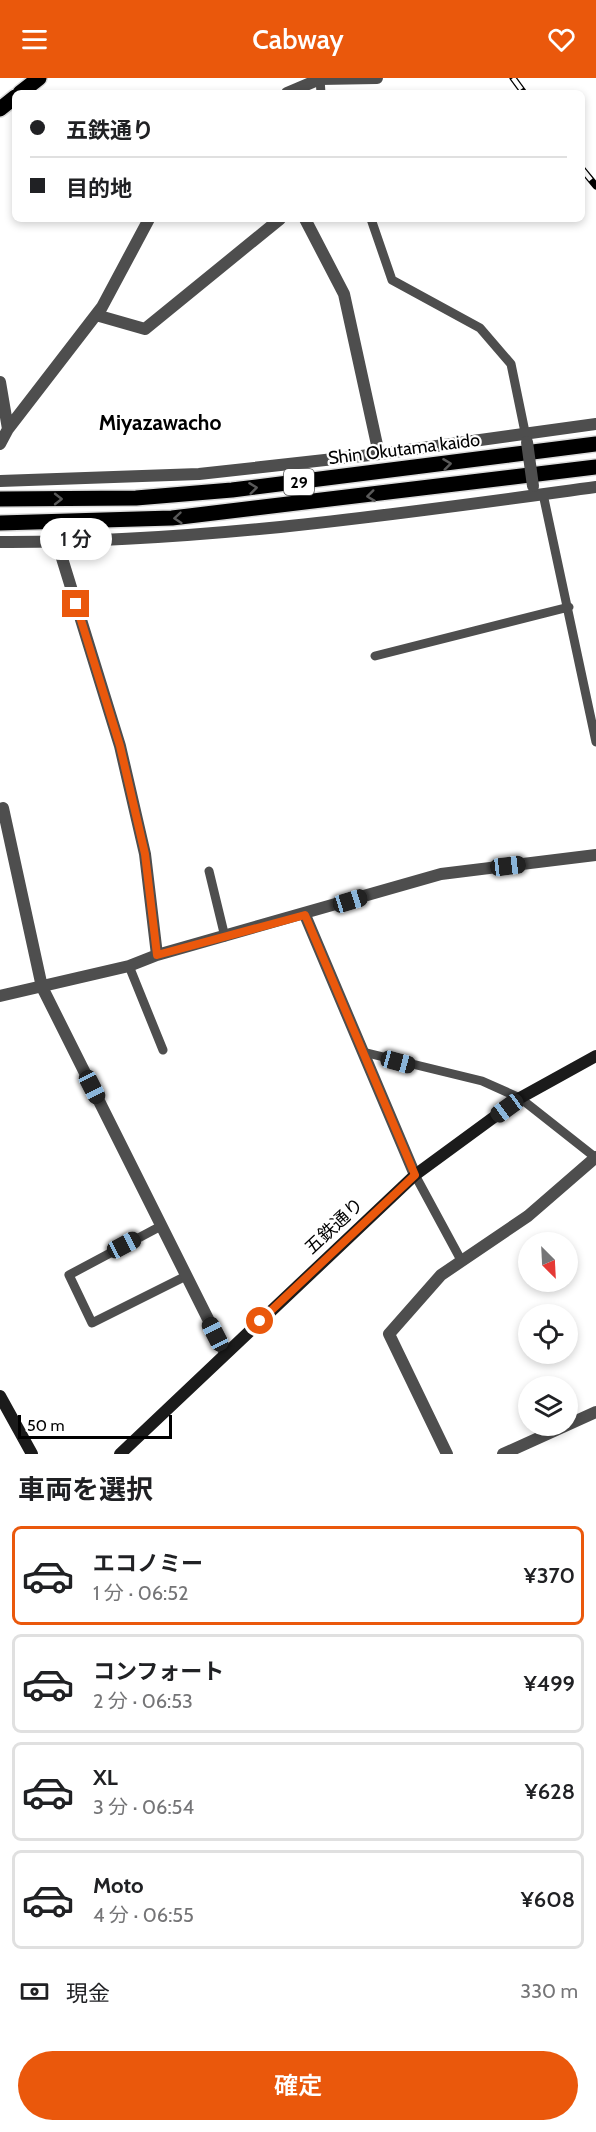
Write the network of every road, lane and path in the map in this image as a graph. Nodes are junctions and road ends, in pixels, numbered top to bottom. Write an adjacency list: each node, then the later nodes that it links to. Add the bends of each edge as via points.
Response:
1 (39, 78): 4 (main road)
2 (378, 78): 3 (street)
3 (320, 79): 5 (street)
4 (24, 90)
5 (294, 90)
6 (12, 99): 7 (main road)
7 (0, 109)
8 (147, 222): 12 (street)
9 (276, 222): 12 (street, via 145,329)
10 (307, 222): 19 (street, via 345,294)
11 (372, 222): 16 (lane, via 392,280 480,328 511,364)
12 (96, 315): 15 (street)
13 (0, 382): 15 (street)
14 (596, 424): 16 (street)
15 (8, 429): 17 (street)
16 (526, 437): 19 (street); 23 (street, bridge)
17 (0, 444)
18 (596, 444): 24 (main road, Shin Okutama kaido / 29, one-way to 18, via 136,498 232,490)
19 (379, 454): 21 (street, via 160,477)
20 (596, 467): 25 (main road, 29, one-way to 25, via 172,518)
21 (0, 481)
22 (596, 487): 23 (street)
23 (537, 492): 27 (street, via 222,533); 28 (lane)
24 (0, 499)
25 (0, 523)
26 (0, 542): 27 (street)
27 (57, 542): 36 (street, via 120,746 145,854)
28 (568, 607): 29 (lane); 30 (lane)
29 (375, 656)
30 (596, 742)
31 (3, 808): 38 (street)
32 (596, 855): 34 (street, via 441,874)
33 (209, 871): 35 (lane)
34 (305, 915): 35 (street); 41 (street)
35 (225, 937): 36 (street)
36 (157, 955): 37 (street)
37 (129, 966): 38 (street); 40 (lane)
38 (42, 987): 39 (street); 46 (street)
39 (0, 996)
40 (163, 1050)
41 (363, 1052): 43 (lane, via 482,1081); 45 (street)
42 (596, 1056): 43 (street, 五鉄通り)
43 (520, 1098): 44 (lane); 45 (street, 五鉄通り)
44 (596, 1157): 47 (street, via 528,1216)
45 (415, 1175): 47 (lane); 49 (street, 五鉄通り)
46 (161, 1226): 48 (street); 48 (lane, via 69,1275 92,1323)
47 (460, 1260): 54 (street, via 441,1275 389,1334)
48 (186, 1275): 49 (street)
49 (225, 1353): 53 (street, 五鉄通り)
50 (0, 1396): 52 (street)
51 (596, 1412): 55 (street)
52 (32, 1454)
53 (120, 1454)
54 (447, 1454)
55 (503, 1454)

